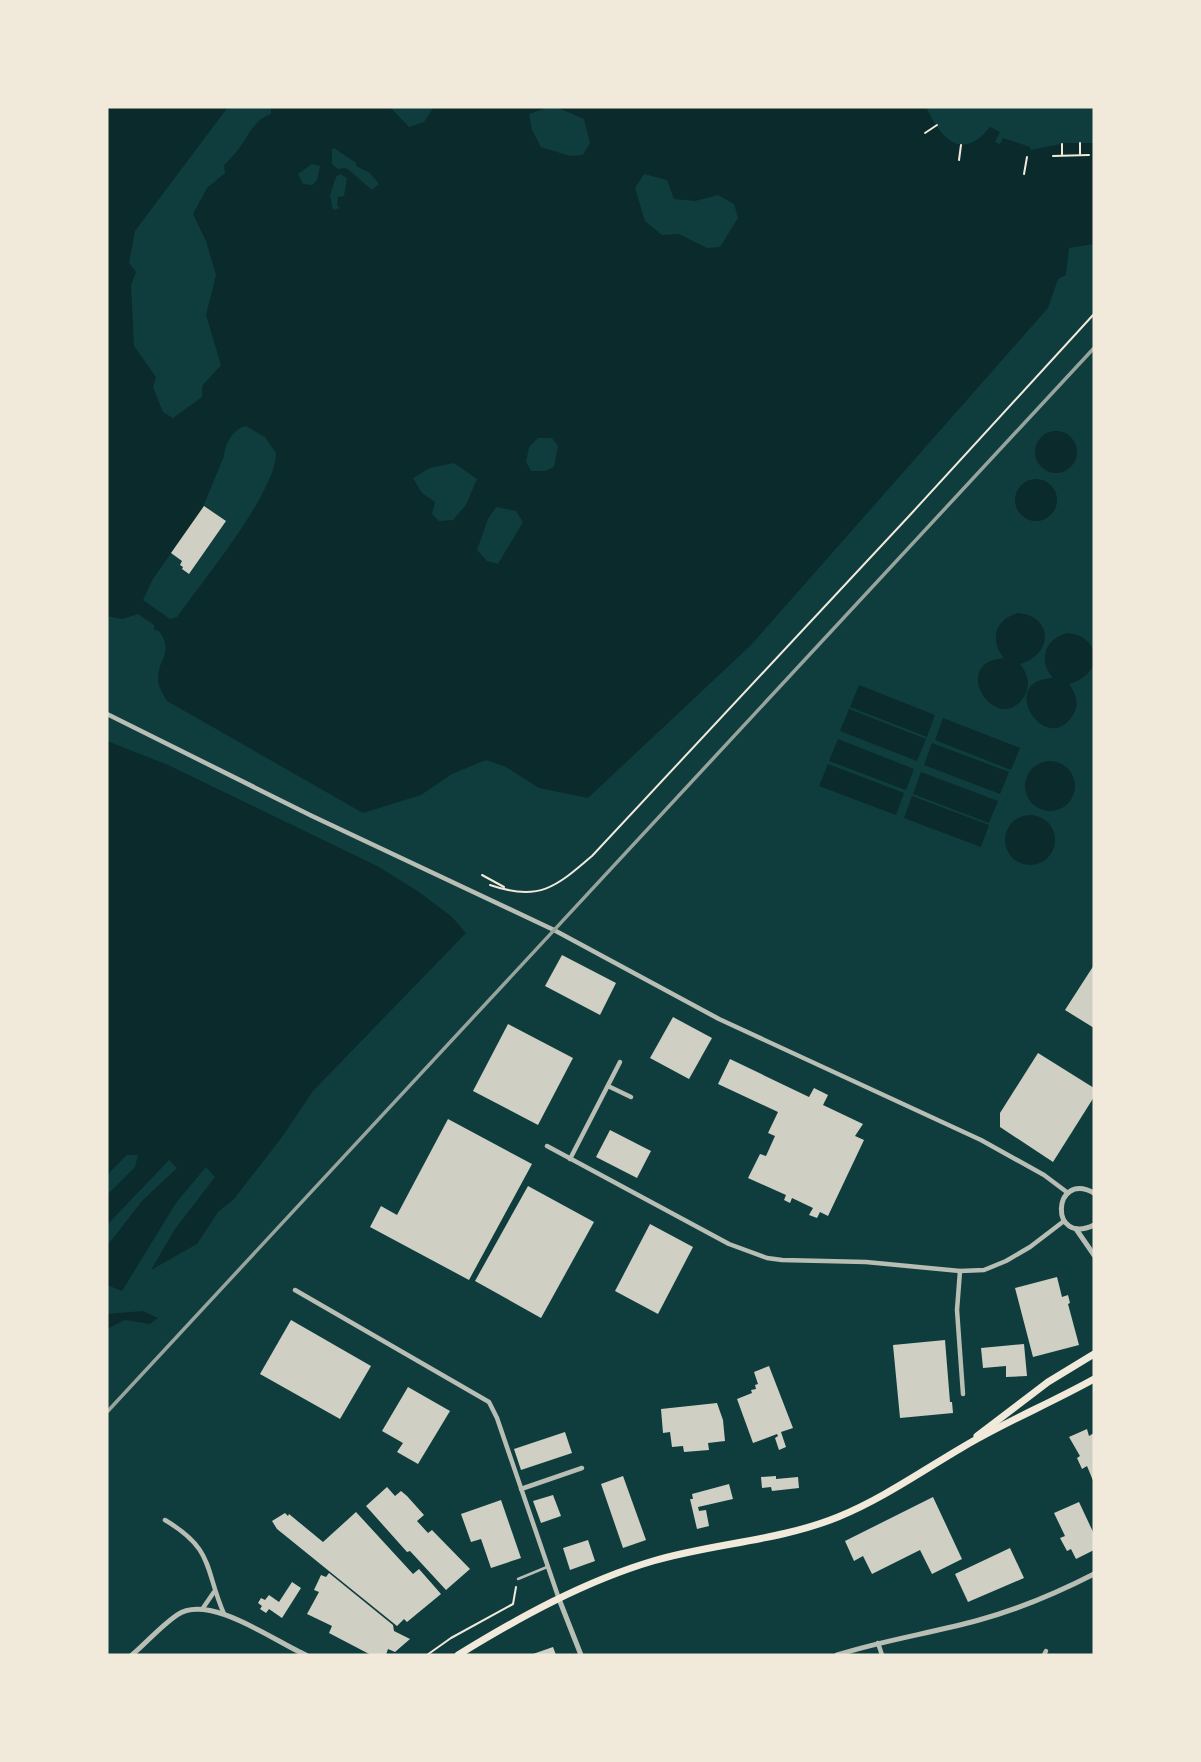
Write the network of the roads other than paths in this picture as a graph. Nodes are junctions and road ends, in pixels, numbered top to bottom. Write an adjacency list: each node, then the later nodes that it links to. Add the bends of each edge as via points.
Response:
1 (107, 714): 7 (street, via 554,930 719,1019 981,1140)
2 (620, 1062): 3 (street)
3 (608, 1086): 4 (street); 6 (street)
4 (631, 1097)
5 (547, 1146): 6 (street)
6 (570, 1159): 13 (street, via 729,1244 767,1258)
7 (1068, 1193): 8 (street, via 1078,1189); 9 (street, via 1060,1209)
8 (1094, 1193)
9 (1064, 1221): 11 (street); 13 (street, via 1006,1261 984,1270)
10 (1094, 1225): 11 (street)
11 (1076, 1229): 12 (street)
12 (1094, 1255)
13 (960, 1271): 17 (street, via 957,1310)
14 (295, 1290): 20 (street, via 489,1402)
15 (1094, 1354): 18 (main road, via 1048,1382)
16 (1094, 1379): 18 (main road)
17 (963, 1394)
18 (965, 1446): 26 (main road, via 838,1517 652,1561)
19 (582, 1468): 20 (street)
20 (521, 1489): 22 (street)
21 (165, 1520): 25 (street, via 201,1549)
22 (547, 1567): 24 (lane); 26 (street)
23 (1094, 1574): 29 (street, via 998,1614)
24 (518, 1579)
25 (214, 1592): 27 (street); 28 (street)
26 (559, 1600): 32 (main road); 33 (street)
27 (203, 1608): 28 (street); 30 (street, via 177,1615)
28 (224, 1614): 31 (street)
29 (878, 1642): 34 (street); 35 (street)
30 (132, 1655)
31 (306, 1655)
32 (458, 1655)
33 (581, 1655)
34 (837, 1655)
35 (882, 1655)

